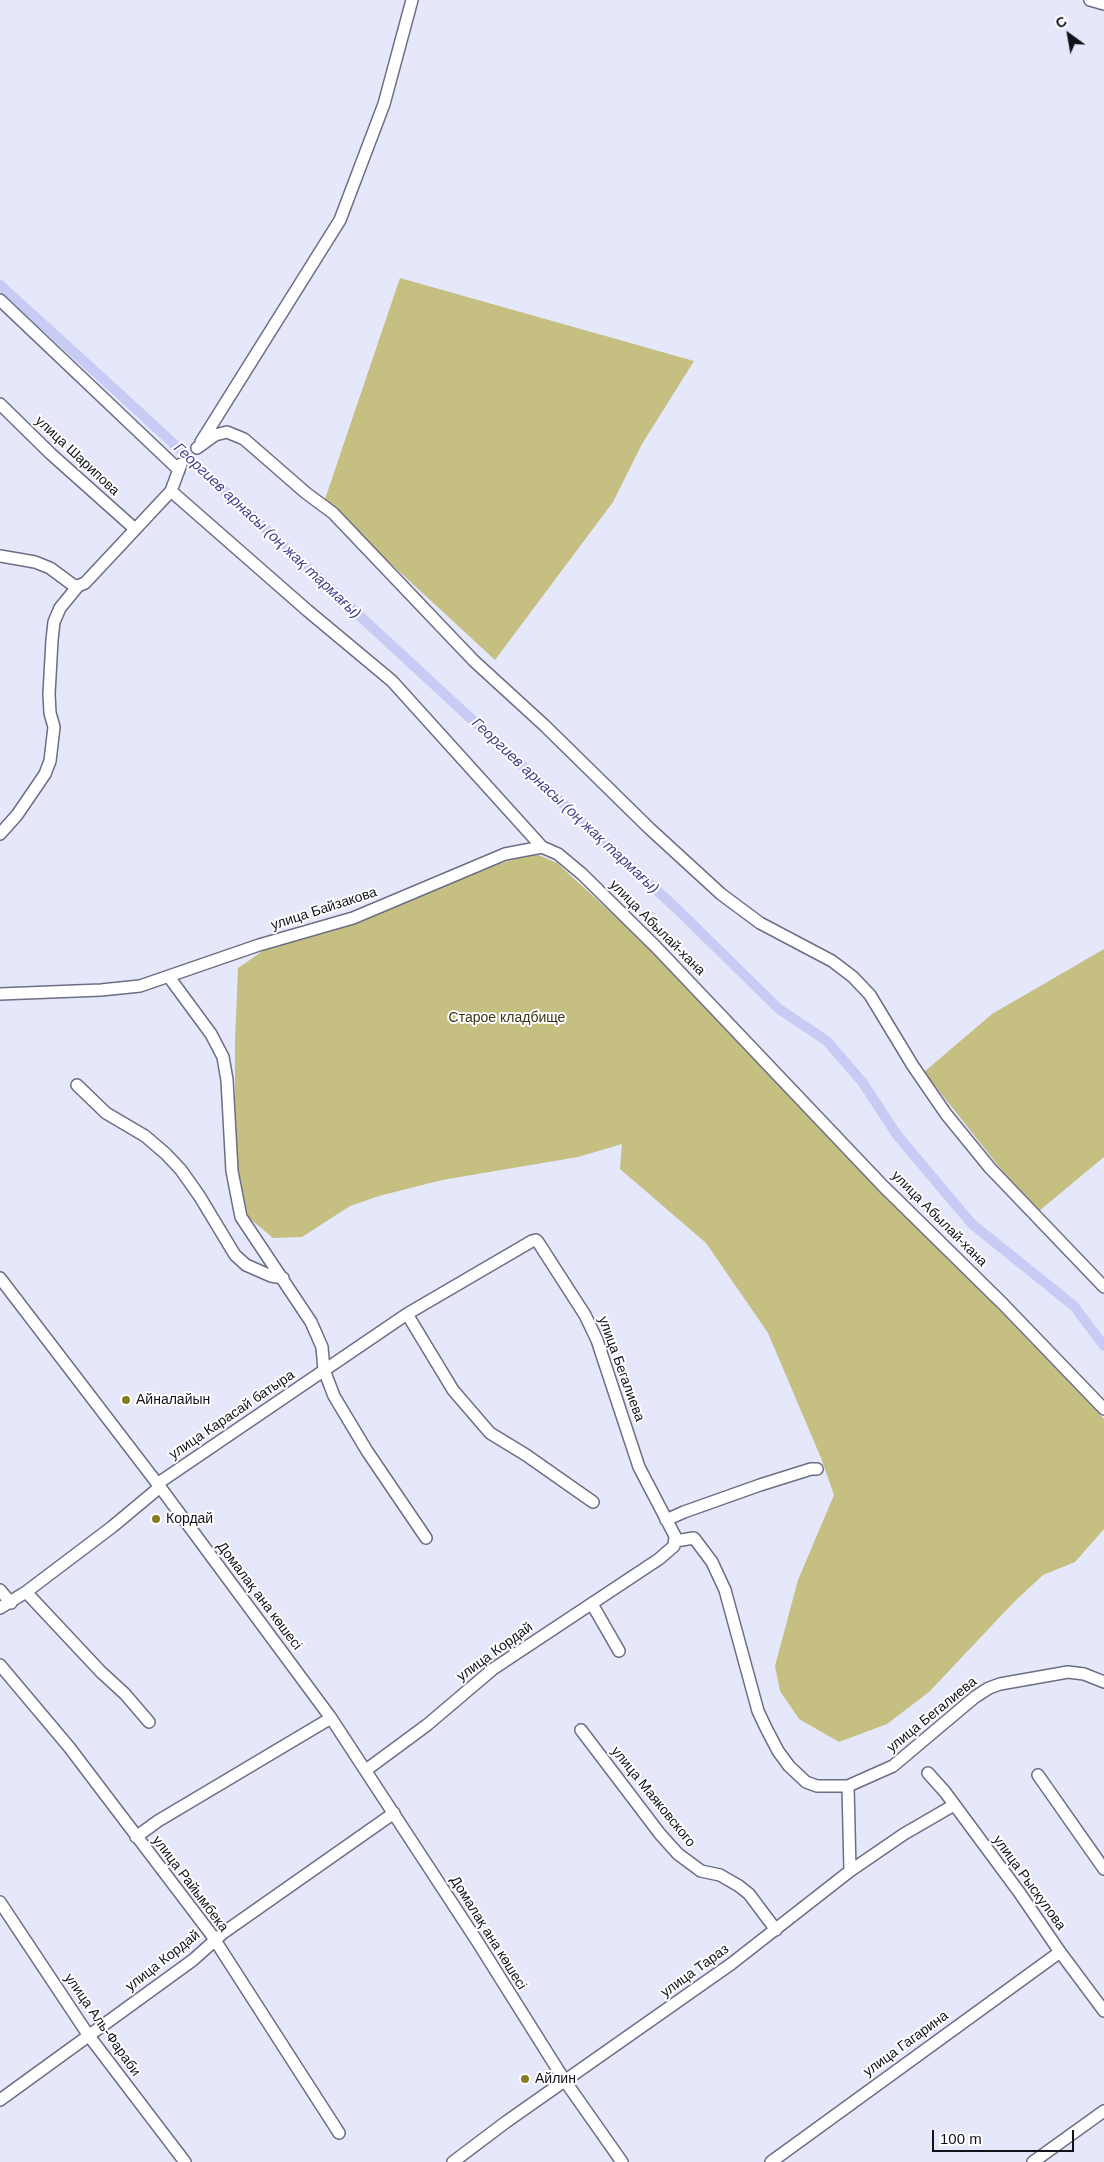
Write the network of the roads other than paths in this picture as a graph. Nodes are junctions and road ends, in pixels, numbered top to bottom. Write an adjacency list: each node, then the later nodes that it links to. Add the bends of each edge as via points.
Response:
1 (412, 0): 17 (street, via 384,104 340,220 197,448 215,435 227,432 244,439 333,513 467,654 721,894 760,923 832,962 852,977 870,995 950,1119 990,1168)
2 (1090, 0): 3 (street)
3 (1104, 4)
4 (0, 300): 6 (street, via 180,467)
5 (0, 404): 7 (street, улица Шарипова)
6 (171, 490): 7 (street); 11 (street, улица Абылай-хана, via 392,680)
7 (135, 529): 9 (street, via 85,583)
8 (0, 556): 9 (street, via 35,562)
9 (78, 586): 10 (street, via 60,608 54,622 49,694 54,727 50,761 45,774 17,815)
10 (0, 834)
11 (542, 847): 12 (street, улица Байзакова, via 505,854 353,918 259,945); 20 (street, улица Абылай-хана, via 558,854 582,874 656,947 883,1186)
12 (169, 977): 13 (street, улица Байзакова, via 140,986 101,990); 16 (street, via 211,1034 223,1057 236,1198 250,1232)
13 (0, 994)
14 (77, 1085): 16 (street, via 106,1113 145,1136 181,1170 235,1255 246,1265)
15 (0, 1278): 22 (street, Домалақ ана көшесі)
16 (283, 1278): 19 (street, via 311,1322 322,1347)
17 (1104, 1286)
18 (407, 1314): 19 (street, улица Бегалиева); 23 (street, via 453,1390 490,1433); 24 (street, улица Бегалиева, via 536,1240 585,1315 613,1385 638,1467)
19 (324, 1370): 22 (street, улица Карасай батыра); 25 (street, via 338,1404)
20 (1104, 1409)
21 (818, 1469): 24 (street, via 760,1485)
22 (158, 1485): 28 (street, улица Карасай батыра, via 112,1527); 35 (street, Домалақ ана көшесі)
23 (593, 1502)
24 (666, 1520): 26 (street, улица Бегалиева)
25 (426, 1538)
26 (675, 1543): 30 (street, улица Кордай, via 668,1552); 41 (street, улица Бегалиева, via 685,1538 697,1539 718,1573 758,1711 778,1751 806,1782 817,1786)
27 (0, 1590): 29 (street)
28 (26, 1592): 29 (street, улица Карасай батыра); 36 (street)
29 (11, 1603): 31 (street, улица Карасай батыра)
30 (592, 1604): 32 (street); 38 (street, улица Кордай, via 493,1669 427,1725)
31 (0, 1608)
32 (619, 1651)
33 (0, 1665): 44 (street, улица Райымбека, via 69,1747)
34 (1104, 1682): 41 (street, улица Бегалиева, via 1068,1672 989,1688 903,1759 875,1776)
35 (331, 1718): 38 (street, Домалақ ана көшесі); 44 (street)
36 (149, 1722)
37 (581, 1730): 48 (street, улица Маяковского, via 678,1854 701,1871 720,1875 739,1886 749,1894)
38 (366, 1770): 43 (street, Домалақ ана көшесі)
39 (928, 1773): 42 (street, улица Рыскулова)
40 (1038, 1775): 45 (street)
41 (848, 1786): 46 (street)
42 (954, 1805): 46 (street, улица Тараз); 50 (street, улица Рыскулова)
43 (394, 1813): 49 (street, улица Кордай); 53 (street, Домалақ ана көшесі)
44 (136, 1837): 49 (street, улица Райымбека)
45 (1104, 1869)
46 (850, 1871): 48 (street, улица Тараз)
47 (0, 1902): 52 (street, улица Аль-Фараби)
48 (776, 1930): 53 (street, улица Тараз)
49 (214, 1940): 52 (street, улица Кордай, via 193,1960); 56 (street, улица Райымбека)
50 (1060, 1952): 51 (street, улица Рыскулова); 60 (street, улица Гагарина)
51 (1104, 2011)
52 (89, 2036): 54 (street, улица Кордай); 57 (street, улица Аль-Фараби)
53 (564, 2081): 58 (street, улица Тараз); 59 (street, Домалақ ана көшесі)
54 (0, 2100)
55 (1104, 2111): 61 (street)
56 (338, 2133)
57 (186, 2162)
58 (454, 2162)
59 (622, 2162)
60 (771, 2162)
61 (1033, 2162)

